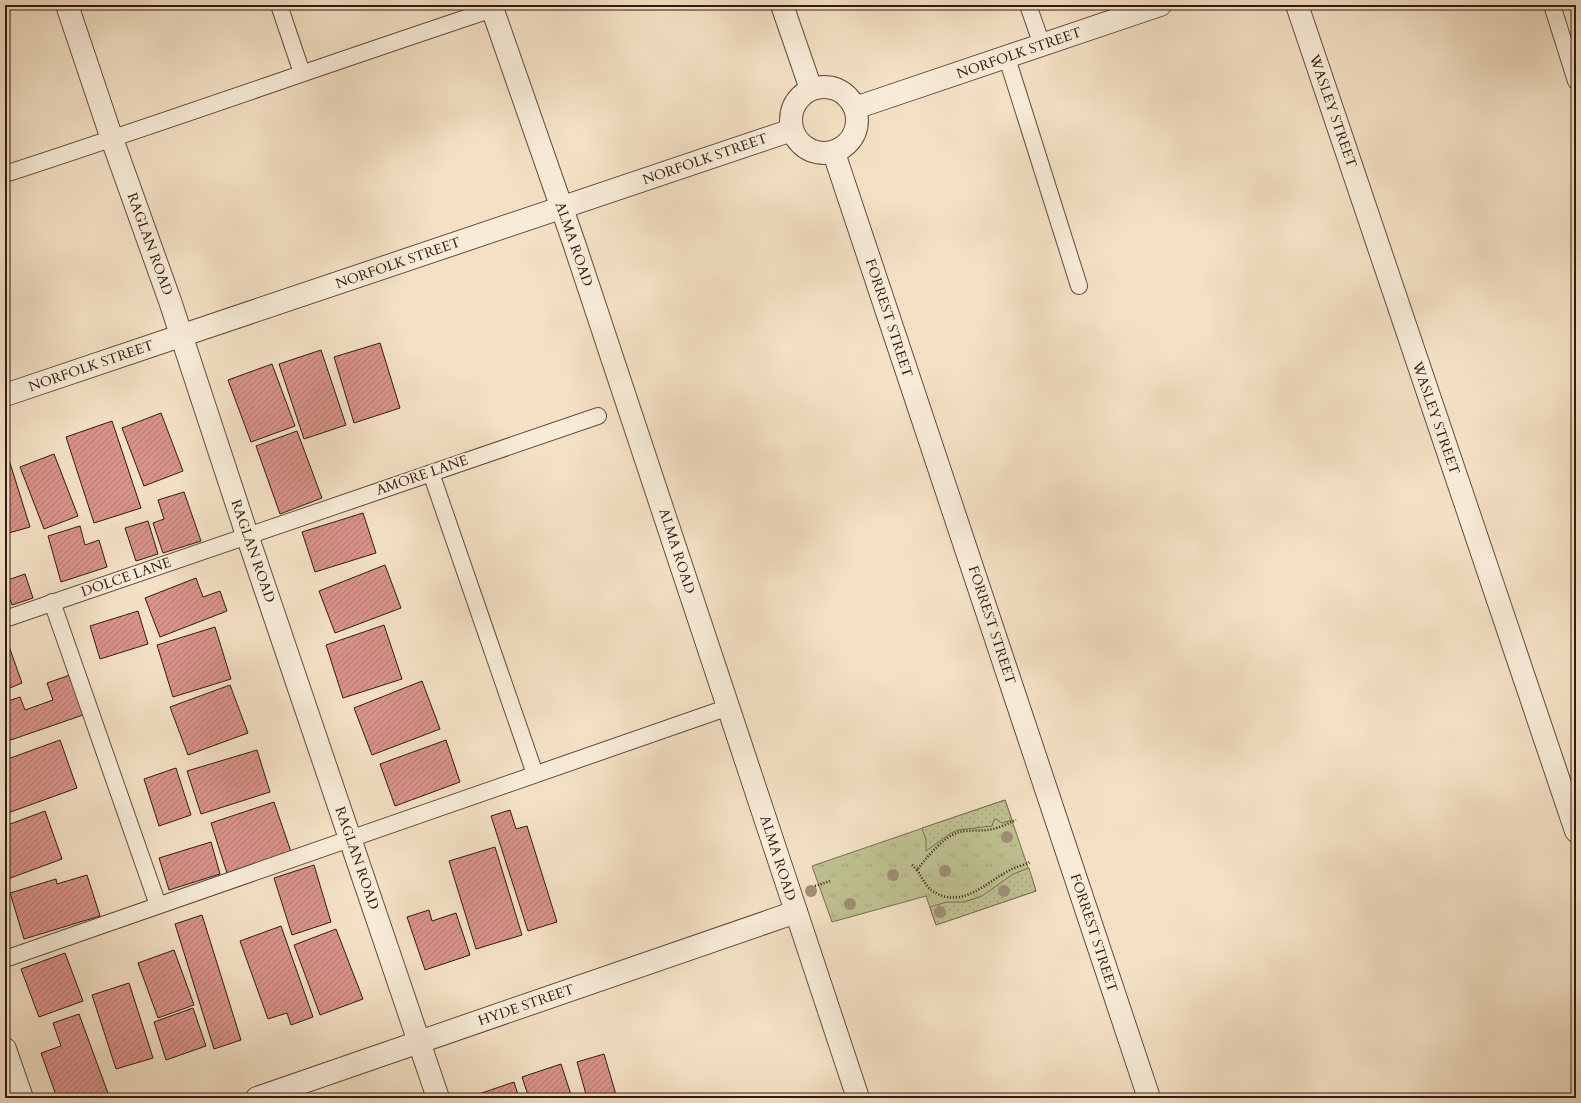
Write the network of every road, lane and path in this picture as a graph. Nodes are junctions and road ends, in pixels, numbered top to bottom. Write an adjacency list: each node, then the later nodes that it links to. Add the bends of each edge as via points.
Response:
1 (67, 5): 16 (street, RAGLAN ROAD)
2 (279, 5): 11 (lane)
3 (782, 5): 13 (street)
4 (1028, 5): 9 (lane)
5 (1160, 5): 9 (street, NORFOLK STREET)
6 (1297, 5): 31 (street, WASLEY STREET)
7 (1552, 5): 12 (lane)
8 (492, 7): 11 (lane); 19 (street, ALMA ROAD)
9 (1042, 45): 10 (street, NORFOLK STREET)
10 (1007, 58): 14 (street, NORFOLK STREET); 20 (lane)
11 (302, 73): 16 (lane)
12 (1576, 81)
13 (810, 89): 14 (street, via 828,86 844,93); 15 (street, via 797,99 791,114)
14 (855, 108): 17 (street, via 858,121 854,135 846,146)
15 (792, 130): 17 (street, via 801,145 816,154); 19 (street, NORFOLK STREET)
16 (112, 139): 18 (lane); 21 (street, RAGLAN ROAD)
17 (834, 153): 47 (street, FORREST STREET)
18 (5, 174)
19 (562, 208): 21 (street, NORFOLK STREET); 28 (street, ALMA ROAD)
20 (1079, 286)
21 (182, 336): 22 (street, NORFOLK STREET); 25 (street, RAGLAN ROAD)
22 (5, 395)
23 (598, 416): 24 (lane, AMORE LANE)
24 (431, 473): 25 (lane, AMORE LANE); 29 (lane)
25 (247, 535): 26 (lane, DOLCE LANE); 32 (street, RAGLAN ROAD)
26 (52, 602): 27 (lane, DOLCE LANE); 38 (lane)
27 (5, 619)
28 (729, 708): 29 (lane); 39 (street, ALMA ROAD)
29 (535, 774): 32 (lane)
30 (1016, 820): 35 (path, via 993,829 952,835 927,857)
31 (1576, 831)
32 (350, 838): 38 (lane); 41 (street, RAGLAN ROAD)
33 (1030, 862): 35 (path, via 1010,870 980,890 962,897 945,897 930,889)
34 (912, 865): 35 (path)
35 (917, 870)
36 (830, 881): 37 (path)
37 (815, 886)
38 (158, 905): 40 (lane)
39 (796, 912): 41 (street, HYDE STREET); 46 (street, ALMA ROAD)
40 (5, 959)
41 (419, 1042): 44 (street, HYDE STREET); 45 (street, RAGLAN ROAD)
42 (5, 1049): 43 (street)
43 (22, 1098)
44 (257, 1098)
45 (438, 1098)
46 (858, 1098)
47 (1149, 1098)

